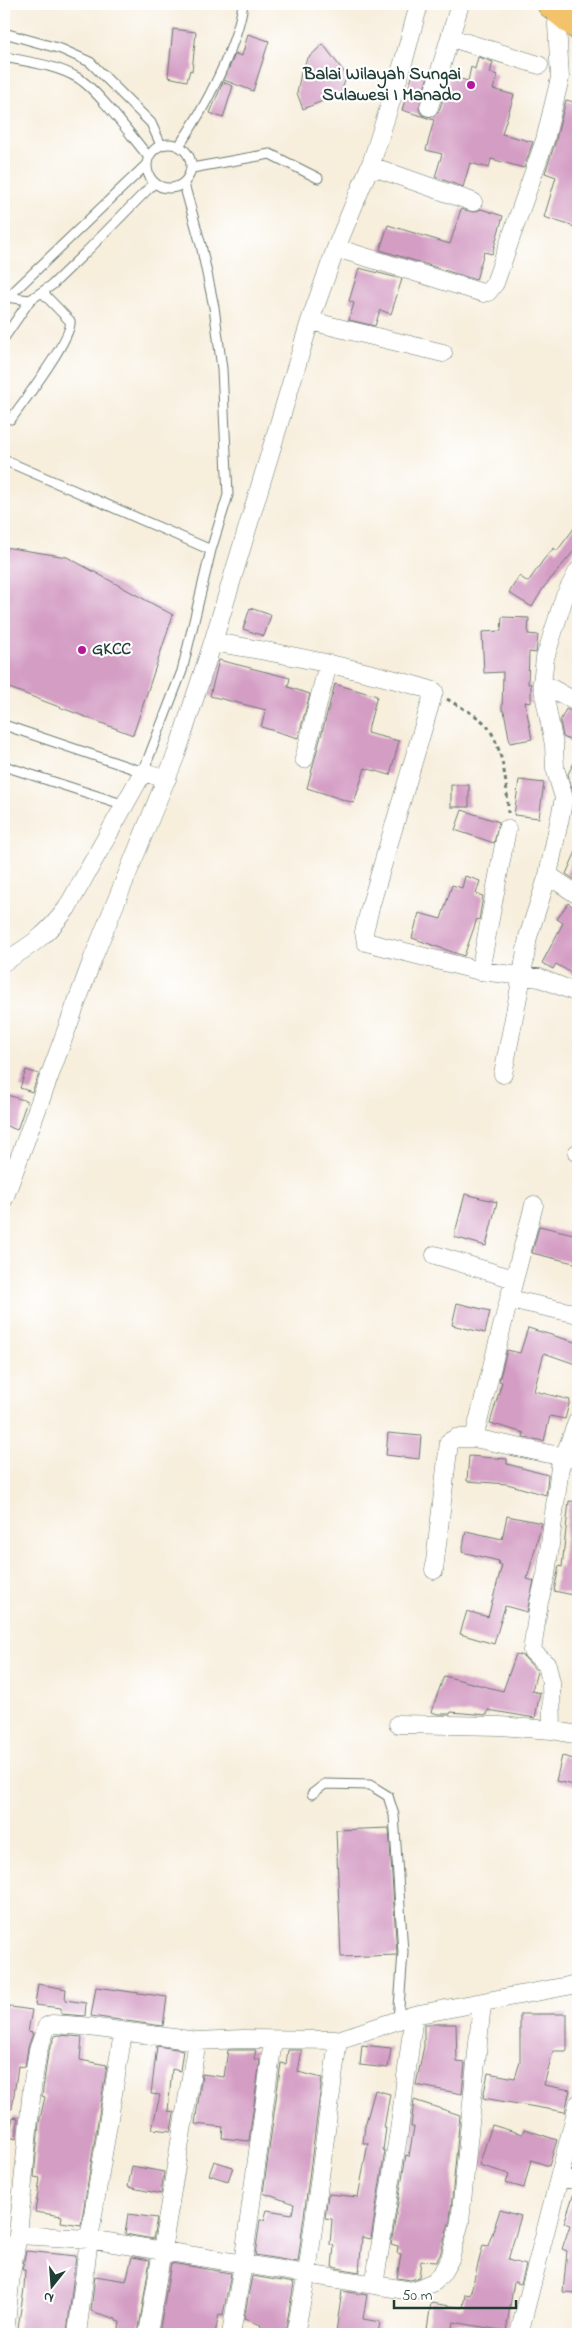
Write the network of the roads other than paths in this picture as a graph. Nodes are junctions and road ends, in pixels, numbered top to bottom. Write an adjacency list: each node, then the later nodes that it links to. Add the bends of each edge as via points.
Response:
1 (243, 4): 11 (lane, via 239,26 220,72)
2 (419, 4): 14 (street)
3 (460, 4): 6 (street)
4 (563, 13): 20 (street, via 557,24 560,78 545,140 492,288 483,293)
5 (4, 34): 10 (lane, via 61,49 90,62 152,123)
6 (451, 38): 8 (street); 9 (street)
7 (4, 57): 12 (lane, via 56,68 79,78)
8 (539, 65)
9 (429, 107)
10 (161, 145): 11 (lane); 12 (lane)
11 (178, 146): 15 (lane, via 186,151)
12 (148, 156): 13 (lane)
13 (146, 166): 17 (lane); 22 (lane)
14 (371, 166): 19 (street); 20 (street)
15 (192, 168): 16 (lane, via 270,154); 18 (lane)
16 (318, 178)
17 (154, 183): 18 (lane, via 168,189); 21 (lane)
18 (184, 184): 29 (lane, via 205,262 222,369 228,495)
19 (472, 202)
20 (336, 248): 24 (street)
21 (42, 292): 23 (lane); 27 (lane, via 70,322 70,328)
22 (5, 298): 23 (lane)
23 (30, 300): 25 (lane)
24 (310, 321): 26 (street); 32 (street)
25 (4, 338)
26 (443, 353)
27 (11, 418)
28 (4, 460): 29 (lane)
29 (211, 550): 39 (lane, via 182,671)
30 (578, 571): 31 (street)
31 (571, 602): 34 (street, via 545,658)
32 (213, 642): 33 (street); 40 (street)
33 (328, 664): 37 (street); 47 (street, via 434,691 371,904 364,932 366,942)
34 (542, 682): 35 (street); 41 (street, via 555,768)
35 (578, 703)
36 (4, 725): 39 (lane)
37 (304, 759)
38 (4, 766): 42 (lane)
39 (144, 772): 40 (street); 42 (street)
40 (167, 779): 51 (street, via 96,949)
41 (571, 802): 44 (street)
42 (124, 805): 46 (street, via 53,928)
43 (507, 830): 47 (street)
44 (548, 875): 45 (street); 48 (street, via 533,917)
45 (578, 894)
46 (4, 962)
47 (480, 971): 48 (street)
48 (522, 976): 49 (street, via 540,978); 50 (street)
49 (578, 993)
50 (503, 1074)
51 (4, 1199)
52 (534, 1205): 54 (street)
53 (434, 1255): 54 (street)
54 (514, 1279): 55 (street)
55 (509, 1299): 56 (street); 58 (street)
56 (578, 1314)
57 (578, 1420): 59 (street)
58 (474, 1438): 59 (street); 60 (street, via 456,1438 449,1442)
59 (572, 1459): 62 (street, via 560,1467 532,1652 547,1665 552,1682)
60 (434, 1570)
61 (398, 1724): 62 (street)
62 (552, 1730): 63 (street)
63 (578, 1735)
64 (312, 1794): 67 (lane, via 325,1784 370,1785 388,1796 394,1816)
65 (578, 1984): 66 (street)
66 (482, 2003): 67 (street); 80 (street, via 460,2222 450,2259 434,2282 423,2288 412,2291)
67 (406, 2018): 70 (street); 80 (street, via 399,2131)
68 (123, 2033): 71 (street); 75 (street, via 60,2024 47,2026 38,2050 32,2088); 76 (street)
69 (273, 2040): 70 (street); 71 (street); 78 (street)
70 (338, 2040): 79 (street)
71 (197, 2041): 77 (street)
72 (578, 2104): 73 (street)
73 (559, 2178): 74 (street); 87 (street)
74 (578, 2180)
75 (18, 2235): 76 (street); 81 (street)
76 (89, 2240): 77 (street); 83 (street)
77 (163, 2251): 78 (street); 84 (street)
78 (243, 2264): 79 (street); 85 (street)
79 (307, 2274): 80 (street); 86 (street)
80 (374, 2285)
81 (5, 2302): 82 (street)
82 (5, 2334)
83 (77, 2334)
84 (148, 2334)
85 (231, 2334)
86 (295, 2334)
87 (520, 2334)

